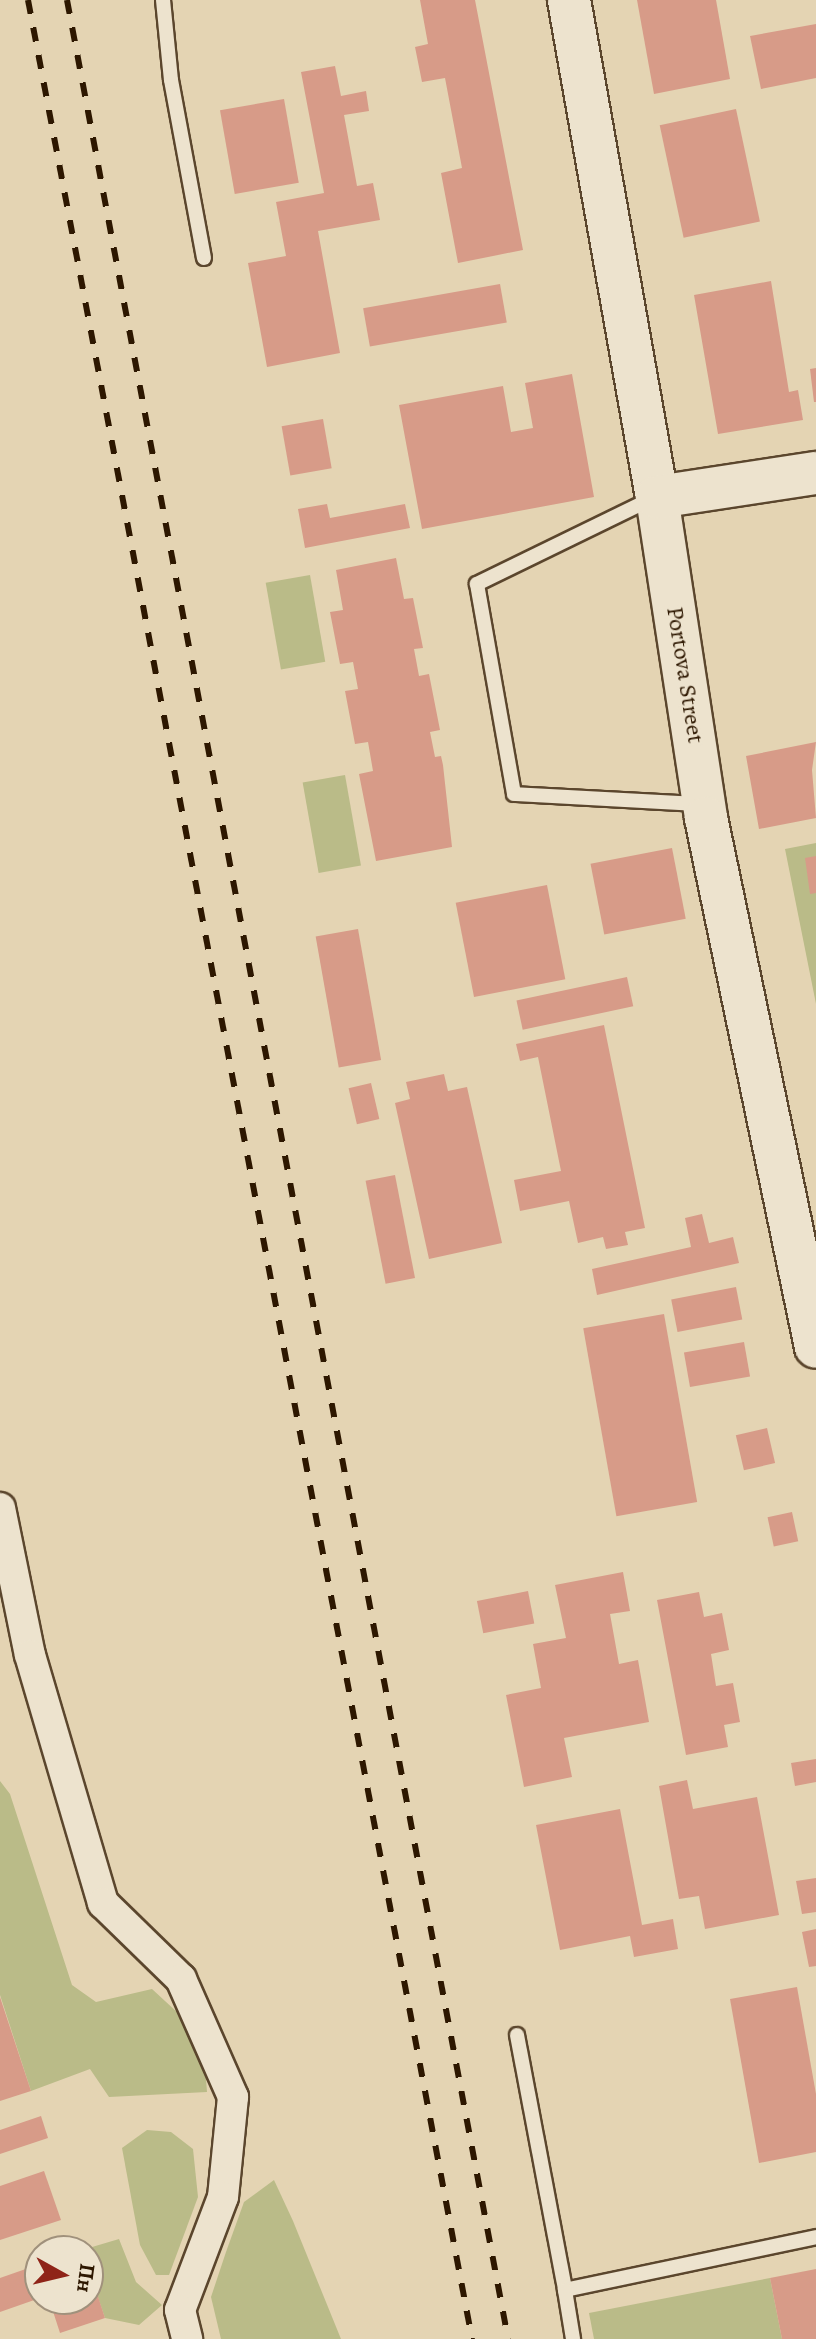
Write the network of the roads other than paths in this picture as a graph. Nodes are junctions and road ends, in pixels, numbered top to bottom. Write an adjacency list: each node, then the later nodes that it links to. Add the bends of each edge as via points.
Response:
1 (163, 0): 3 (lane, via 171,80)
2 (569, 0): 5 (main road, Portova Street)
3 (204, 258)
4 (816, 473): 5 (main road)
5 (657, 497): 6 (main road, Portova Street); 6 (lane, via 477,584 514,794)
6 (704, 804): 7 (main road, Portova Street)
7 (816, 1347)
8 (0, 1508): 12 (street, via 30,1655 103,1903 181,1979 233,2097 223,2197)
9 (517, 2035): 11 (lane)
10 (816, 2237): 11 (lane)
11 (565, 2290): 15 (lane)
12 (180, 2310): 13 (lane); 14 (street)
13 (169, 2339)
14 (187, 2339)
15 (573, 2339)

